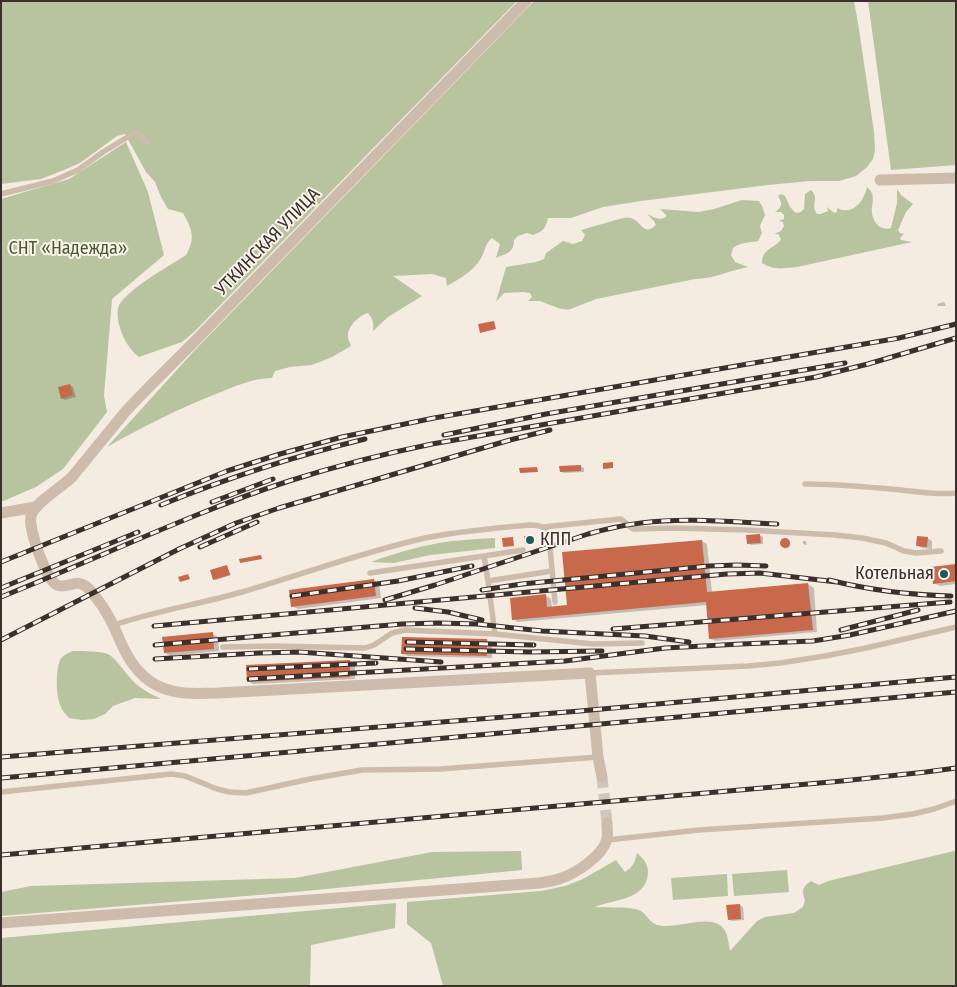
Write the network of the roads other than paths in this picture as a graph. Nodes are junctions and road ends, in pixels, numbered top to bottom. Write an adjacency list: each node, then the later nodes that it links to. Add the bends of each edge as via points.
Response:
1 (526, 1): 8 (street, УТКИНСКАЯ УЛИЦА, via 142,393 65,484)
2 (148, 142): 5 (lane, via 136,132 78,170)
3 (956, 178): 4 (street)
4 (880, 180)
5 (1, 194)
6 (804, 484): 7 (lane)
7 (956, 493)
8 (36, 507): 9 (street); 18 (street, via 30,525 33,538 54,583 58,586 79,584 88,588)
9 (1, 513)
10 (543, 527): 12 (lane, via 621,519 634,529 835,535 862,538 916,553); 14 (lane, via 548,531); 18 (lane, via 479,529 407,542 234,594)
11 (523, 550): 13 (lane)
12 (941, 551)
13 (484, 556): 15 (lane); 16 (lane)
14 (552, 571): 16 (lane); 17 (lane)
15 (370, 573)
16 (488, 580): 20 (lane)
17 (555, 602)
18 (114, 625): 23 (street, via 140,673 162,688 180,692 218,693)
19 (956, 627): 23 (lane, via 866,648 780,663)
20 (495, 634): 21 (lane, via 593,644); 22 (lane, via 405,630 392,633 365,648)
21 (642, 644)
22 (223, 647)
23 (590, 673): 24 (street)
24 (598, 757): 25 (street); 26 (lane, via 440,769 362,770 246,793 217,789 171,774)
25 (602, 777)
26 (1, 792)
27 (956, 801): 29 (lane, via 914,814 883,818 699,830)
28 (607, 823): 29 (street)
29 (607, 840): 30 (street, via 589,863 572,874 540,883)
30 (1, 923)

